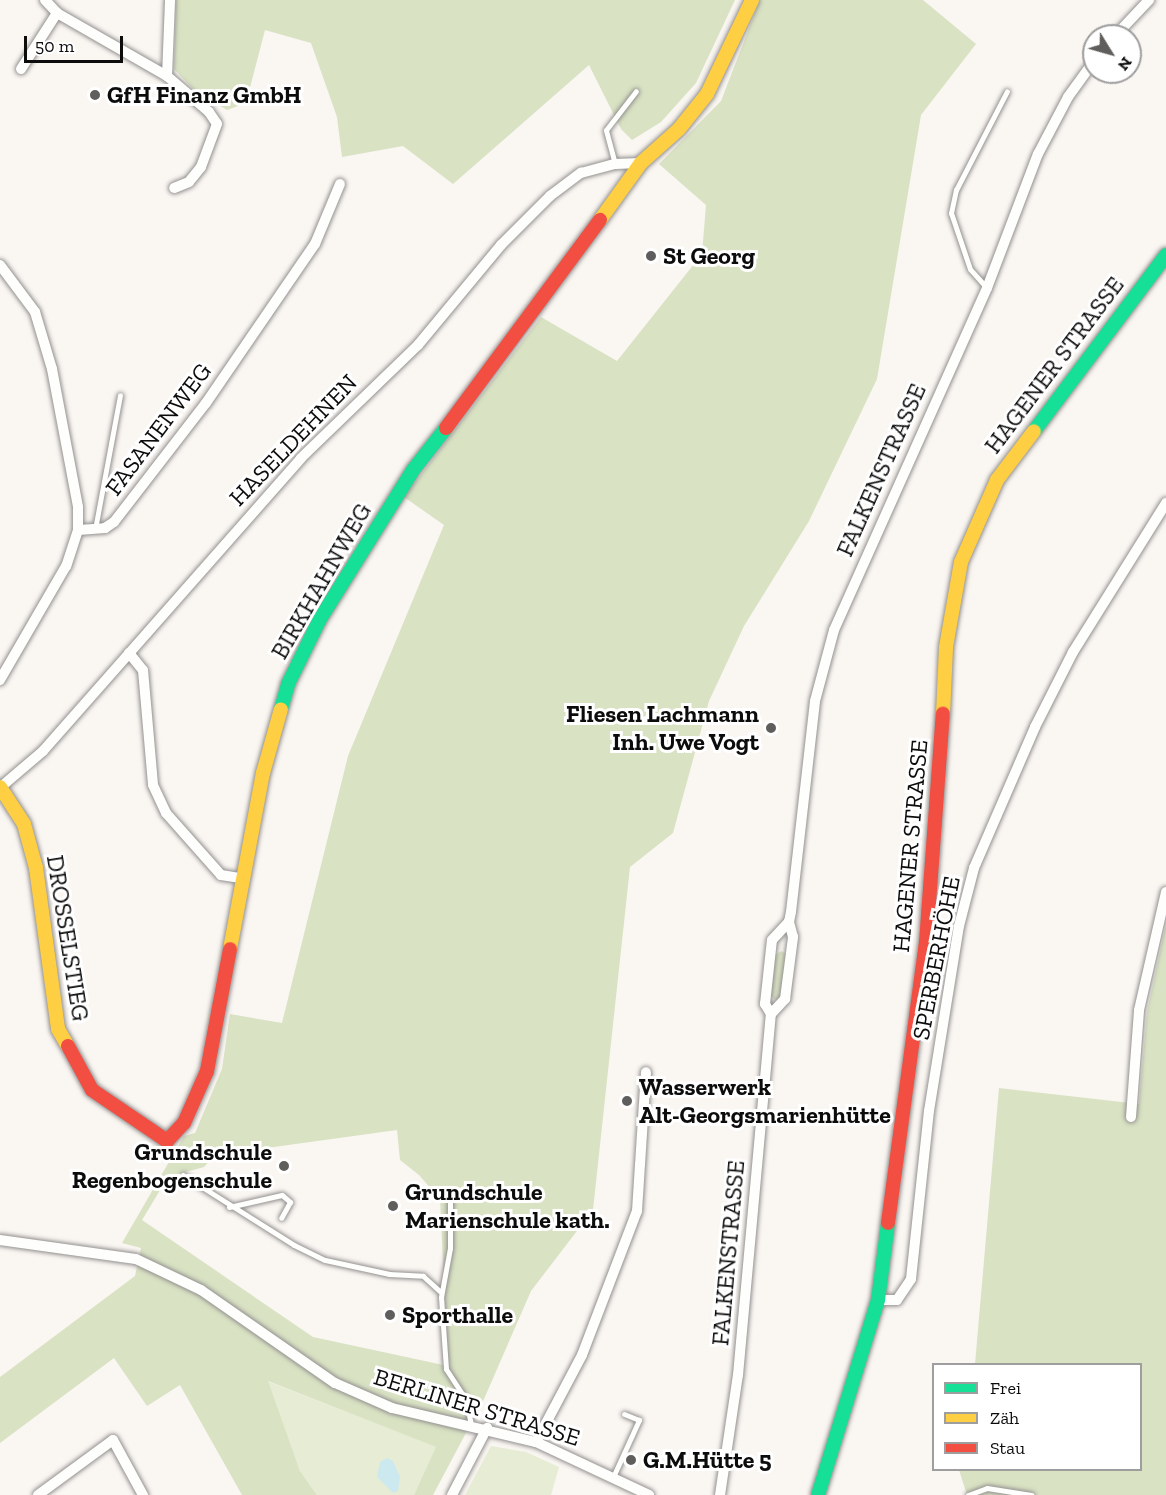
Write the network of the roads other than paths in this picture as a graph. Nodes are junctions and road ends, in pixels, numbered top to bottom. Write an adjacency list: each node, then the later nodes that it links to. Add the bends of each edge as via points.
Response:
1 (45, 0): 5 (street)
2 (170, 0): 8 (street)
3 (752, 0): 12 (street, BIRKHAHNWEG, via 706,94 679,129)
4 (1149, 0): 6 (street)
5 (57, 13): 7 (street); 8 (street)
6 (1126, 24)
7 (21, 69)
8 (167, 76): 15 (street, via 209,112 217,124 201,167 189,182)
9 (1082, 78): 18 (street, FALKENSTRASSE, via 1038,154)
10 (636, 91): 13 (lane, via 606,130)
11 (1006, 91): 18 (lane, via 956,190 951,213 970,269)
12 (641, 163): 13 (street, HASELDEHNEN); 26 (street, BIRKHAHNWEG, via 413,471 320,619 288,684 263,773)
13 (615, 164): 23 (street, HASELDEHNEN, via 581,173 525,220 418,345 301,458)
14 (340, 184): 22 (street, FASANENWEG, via 315,244 275,307 114,522)
15 (174, 188)
16 (1166, 255): 39 (street, HAGENER STRASSE, via 997,480 961,562 946,647 926,942)
17 (0, 265): 21 (street, via 35,312 52,369 78,507)
18 (987, 288): 28 (street, FALKENSTRASSE, via 834,630 815,701)
19 (120, 395): 22 (lane)
20 (1166, 504): 39 (street, SPERBERHÖHE, via 1073,652 1035,727 974,868 959,926 929,1111 911,1280 897,1299)
21 (78, 530): 22 (street); 24 (street, via 66,566)
22 (95, 530)
23 (129, 653): 25 (street, HASELDEHNEN, via 43,751); 26 (street, via 143,670 153,785 166,813 221,875)
24 (0, 680)
25 (1, 786): 32 (street, DROSSELSTIEG, via 24,824 36,868 58,1029 92,1089 167,1141)
26 (241, 878): 32 (street, BIRKHAHNWEG, via 207,1071)
27 (1166, 891): 31 (street, via 1139,1010)
28 (789, 922): 29 (street, FALKENSTRASSE, via 793,937 785,999); 29 (street, FALKENSTRASSE, via 772,939 765,1004)
29 (771, 1014): 49 (street, FALKENSTRASSE, via 738,1375)
30 (646, 1072): 43 (street, via 637,1211 582,1355)
31 (1131, 1117)
32 (184, 1123)
33 (183, 1175): 35 (lane)
34 (450, 1201): 38 (lane, via 450,1248)
35 (229, 1207): 36 (lane, via 282,1195 290,1202); 38 (lane, via 325,1260 388,1274 423,1276)
36 (281, 1218)
37 (0, 1240): 41 (street, BERLINER STRASSE, via 136,1259 201,1290 335,1383 392,1408)
38 (441, 1292): 41 (lane, via 446,1369 465,1398)
39 (878, 1300): 50 (street, HAGENER STRASSE)
40 (624, 1414): 44 (lane, via 639,1420)
41 (471, 1424): 42 (street, BERLINER STRASSE)
42 (487, 1428): 43 (street, BERLINER STRASSE); 47 (street)
43 (536, 1442): 44 (street, BERLINER STRASSE)
44 (614, 1477): 48 (street, BERLINER STRASSE)
45 (38, 1495): 46 (street, via 113,1440)
46 (143, 1495)
47 (452, 1495)
48 (649, 1495)
49 (720, 1495)
50 (818, 1495)
51 (968, 1495): 52 (lane, via 987,1488)
52 (1031, 1495)

